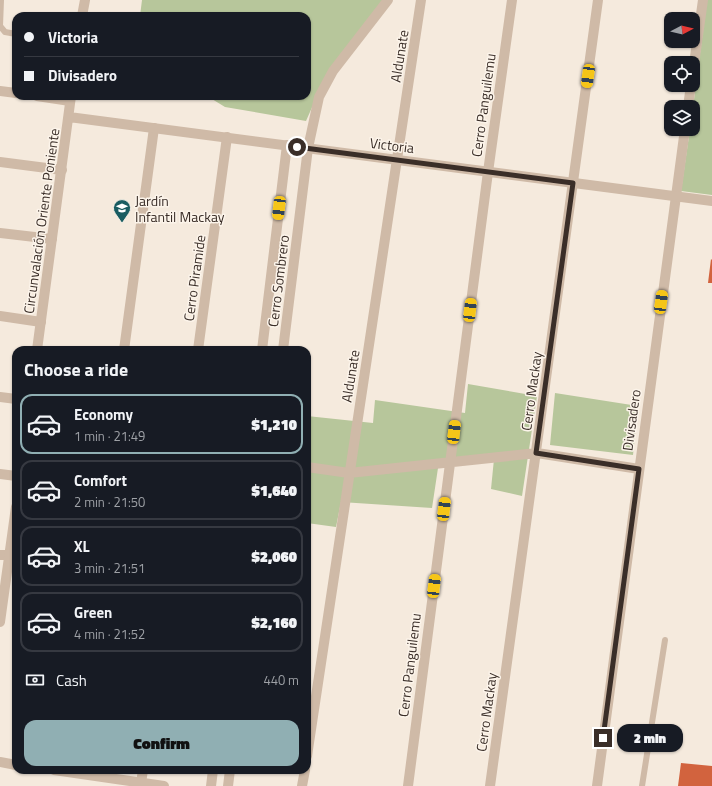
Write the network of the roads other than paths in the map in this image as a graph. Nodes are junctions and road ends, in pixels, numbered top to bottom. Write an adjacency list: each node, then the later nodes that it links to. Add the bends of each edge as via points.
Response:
1 (1, 0): 9 (lane)
2 (85, 0): 8 (street)
3 (388, 0): 20 (street, Cerro Sombrero, via 334,70 319,97)
4 (421, 0): 21 (street, Aldunate)
5 (512, 0): 24 (street, Cerro Panguilemu)
6 (598, 0): 25 (street, Cerro Mackay)
7 (703, 0): 11 (street)
8 (83, 12)
9 (2, 32): 10 (lane)
10 (12, 33)
11 (695, 56)
12 (0, 91): 13 (street)
13 (12, 92)
14 (71, 100): 15 (street, Circunvalación Oriente Poniente)
15 (69, 117): 16 (street, Victoria); 23 (street, Circunvalación Oriente Poniente)
16 (154, 128): 18 (street, Victoria); 33 (street)
17 (684, 136): 26 (street, Divisadero)
18 (226, 137): 19 (street, Victoria); 34 (street, Cerro Piramide)
19 (287, 145): 20 (street, Victoria); 35 (street, Cerro Sombrero)
20 (308, 148): 21 (street, Victoria); 36 (street, Cerro Sombrero)
21 (397, 160): 24 (street, Victoria); 43 (street, Aldunate)
22 (0, 162): 23 (street)
23 (62, 170): 29 (street, Circunvalación Oriente Poniente)
24 (488, 172): 25 (street, Victoria); 40 (street, Cerro Panguilemu)
25 (573, 183): 26 (street, Victoria); 39 (street, Cerro Mackay)
26 (675, 196): 27 (street, Victoria); 42 (street, Divisadero)
27 (712, 201)
28 (0, 233): 29 (street)
29 (52, 239): 31 (street, Circunvalación Oriente Poniente)
30 (0, 316): 31 (street)
31 (41, 322): 32 (street, Circunvalación Oriente Poniente)
32 (38, 346)
33 (125, 346)
34 (199, 346)
35 (262, 346)
36 (283, 346)
37 (0, 397): 38 (street)
38 (12, 398)
39 (536, 453): 40 (street); 42 (street); 64 (street, Cerro Mackay)
40 (450, 463): 43 (street); 63 (street, Cerro Panguilemu)
41 (311, 468): 43 (street)
42 (639, 469): 65 (street, Divisadero)
43 (349, 473): 50 (street, Aldunate)
44 (0, 474): 45 (street)
45 (12, 476)
46 (12, 524): 47 (street)
47 (5, 555): 48 (street)
48 (0, 622)
49 (665, 640): 66 (lane)
50 (311, 729)
51 (0, 762): 52 (street)
52 (12, 764)
53 (87, 774): 58 (street)
54 (143, 774): 58 (street)
55 (212, 774): 60 (street)
56 (230, 774): 61 (street)
57 (304, 774): 62 (street)
58 (142, 783): 59 (street)
59 (164, 786)
60 (211, 786)
61 (228, 786)
62 (302, 786)
63 (408, 786)
64 (490, 786)
65 (596, 786)
66 (642, 786)

